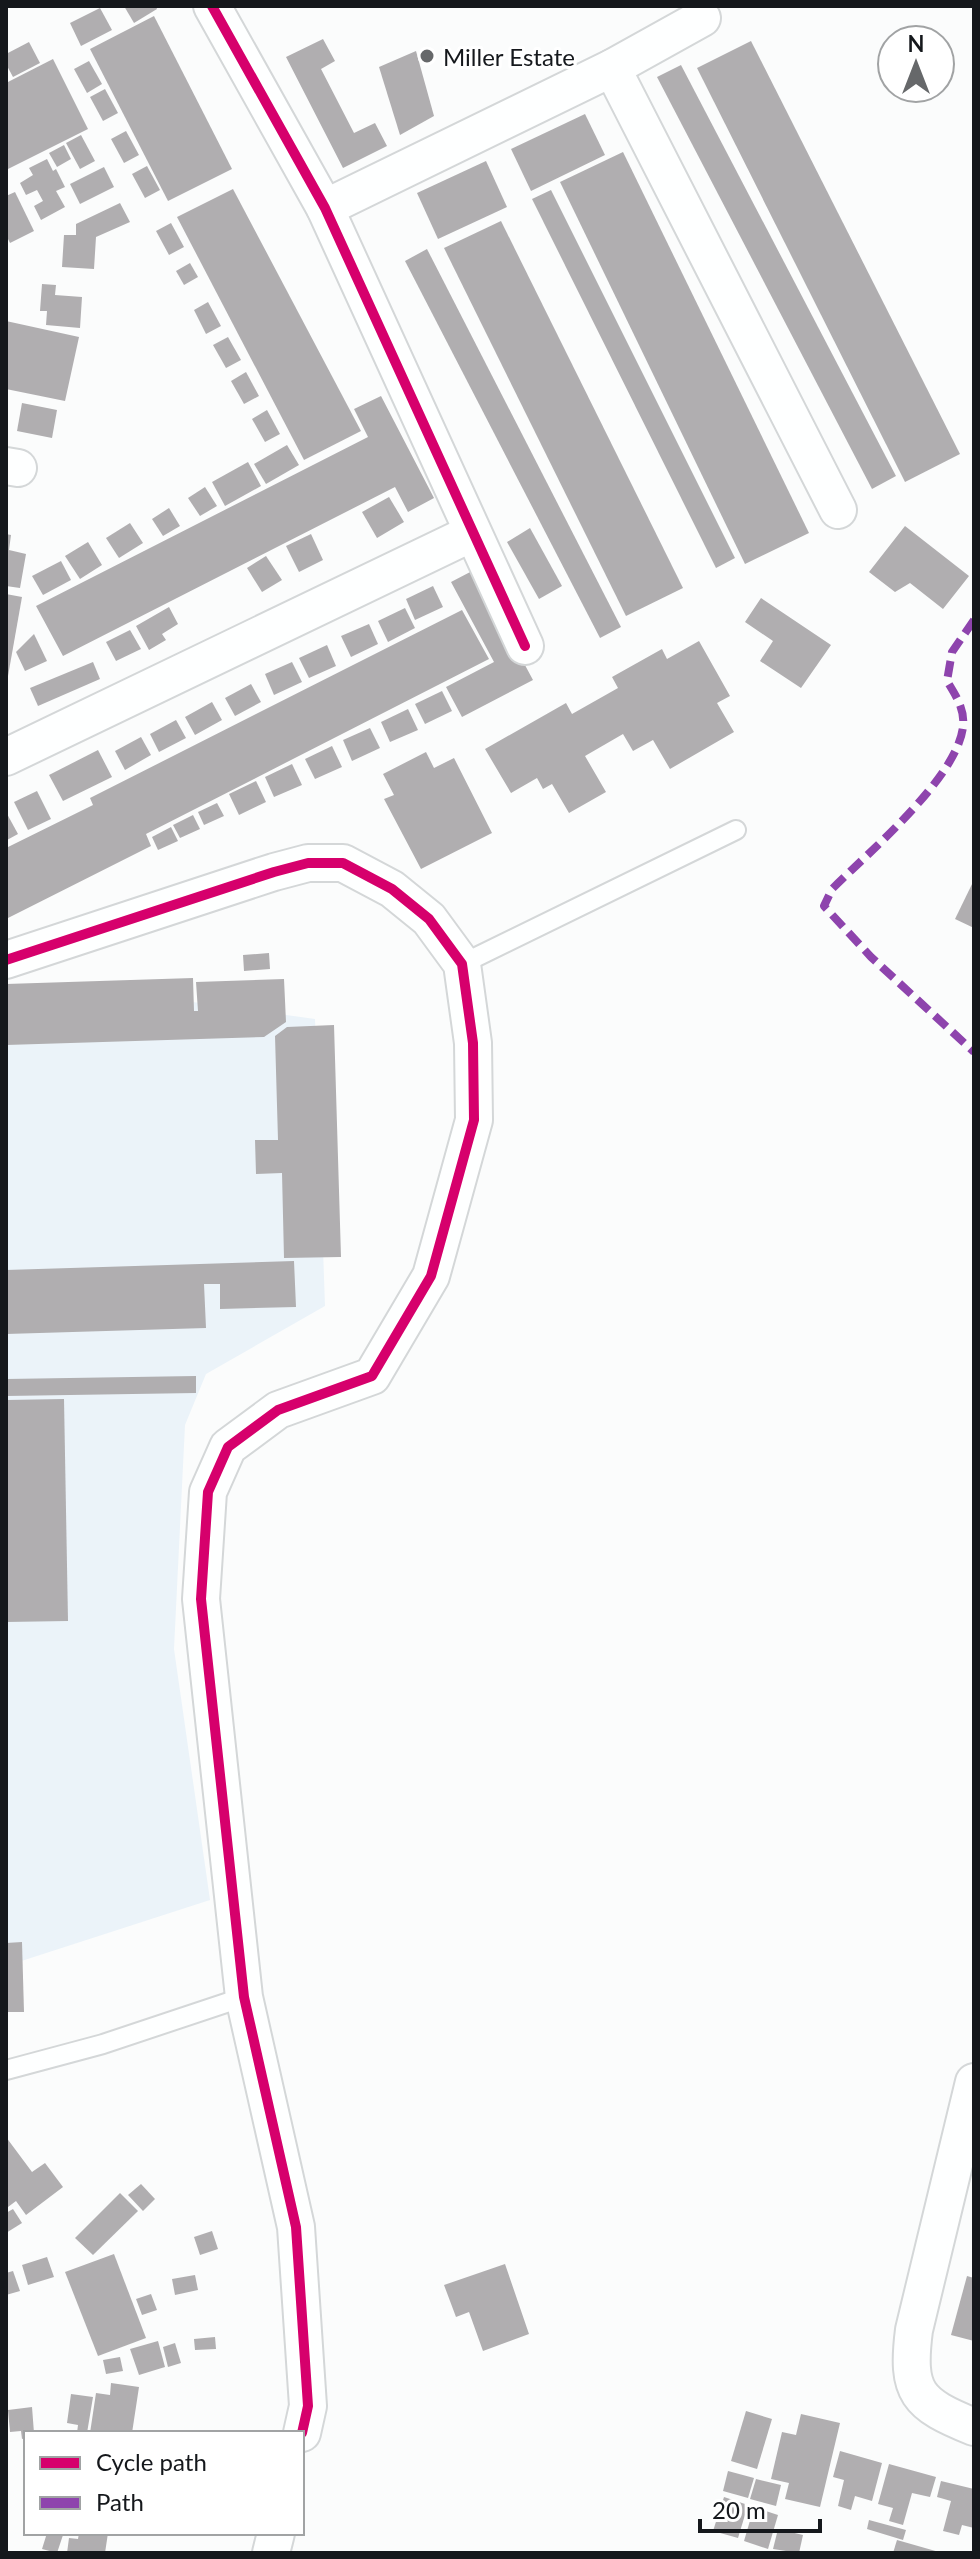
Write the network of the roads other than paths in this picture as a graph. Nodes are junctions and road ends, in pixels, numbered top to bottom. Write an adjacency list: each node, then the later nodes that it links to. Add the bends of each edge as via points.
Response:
1 (212, 6): 4 (street)
2 (702, 18): 3 (street)
3 (612, 68): 4 (street); 5 (street)
4 (325, 208): 6 (street)
5 (838, 510)
6 (472, 533): 7 (street); 8 (street)
7 (525, 646)
8 (6, 757)
9 (736, 830): 11 (lane)
10 (6, 960): 11 (street, via 274,872 308,863 343,863 392,889 429,919)
11 (462, 964): 12 (street, via 473,1043 474,1120 431,1276 372,1376 278,1410 228,1447 208,1492 201,1599)
12 (244, 1997): 13 (lane); 16 (street, via 296,2227 308,2406)
13 (6, 2070)
14 (974, 2082): 15 (street, via 911,2355 912,2379 921,2397 936,2411)
15 (974, 2427)
16 (302, 2431)

